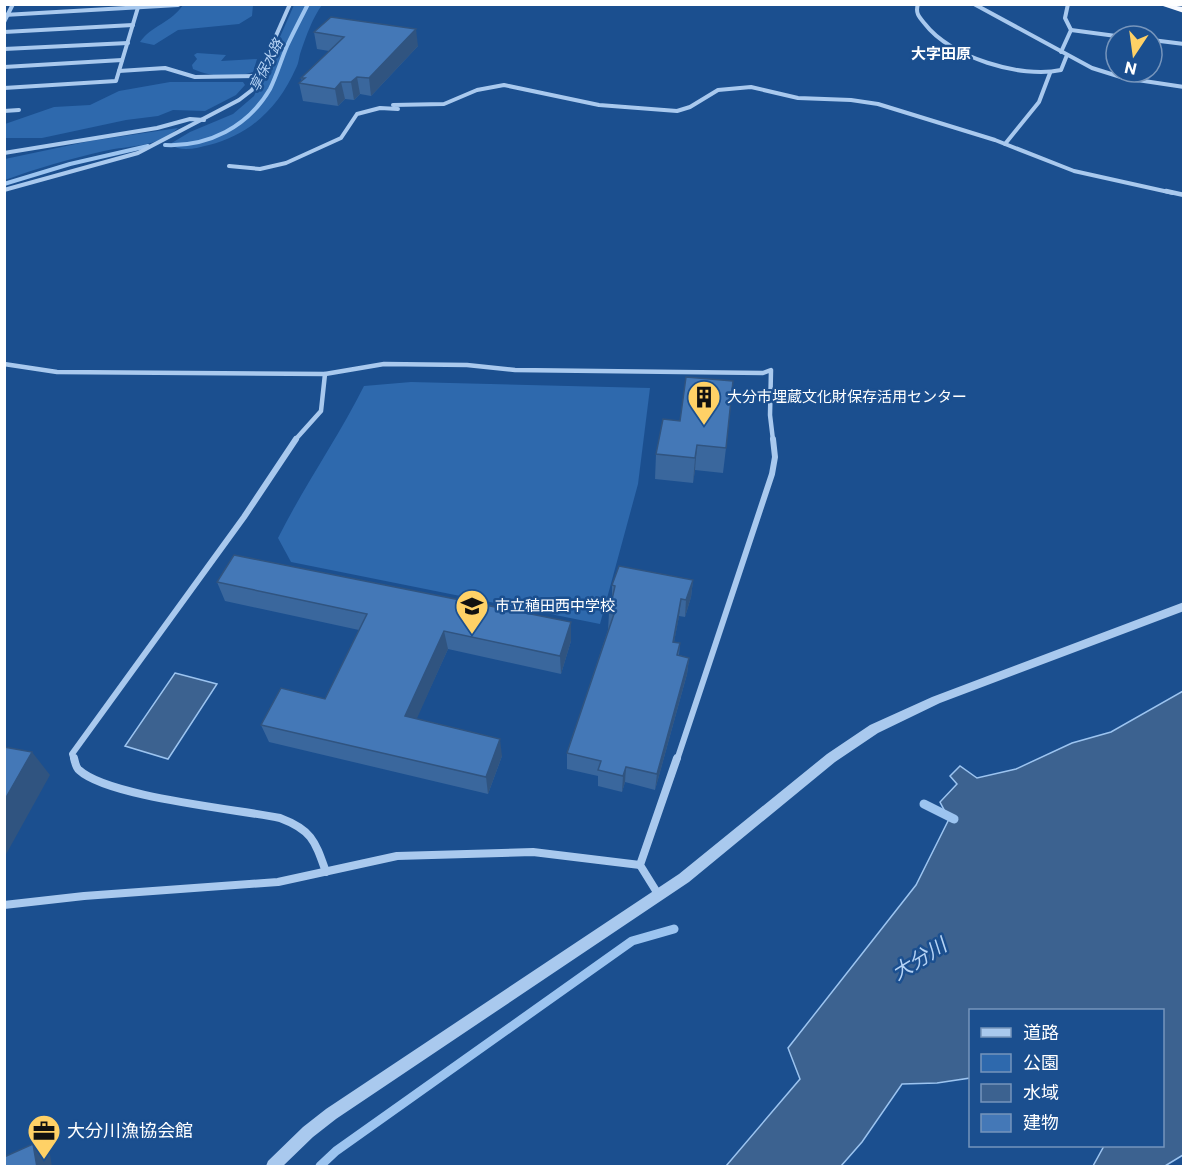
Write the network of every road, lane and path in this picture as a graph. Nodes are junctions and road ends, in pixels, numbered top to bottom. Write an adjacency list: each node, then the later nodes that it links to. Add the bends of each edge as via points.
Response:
1 (13, 4): 10 (street)
2 (290, 4): 26 (street)
3 (918, 4): 25 (street, via 918,16 943,43 1000,66)
4 (974, 4): 20 (street)
5 (1068, 4): 13 (street, via 1065,18)
6 (1166, 4): 9 (highway)
7 (178, 5): 8 (street)
8 (139, 6): 10 (street); 12 (street)
9 (1184, 9)
10 (6, 15): 11 (street)
11 (4, 22)
12 (133, 25): 14 (street); 17 (street)
13 (1071, 30): 15 (street); 20 (street)
14 (4, 32)
15 (1104, 34)
16 (1164, 42): 18 (street)
17 (128, 43): 19 (street); 22 (street)
18 (1184, 44)
19 (4, 49)
20 (1061, 52): 21 (street)
21 (1067, 55): 25 (street, via 1061,70); 27 (street, via 1116,76)
22 (122, 60): 23 (street); 24 (street)
23 (4, 67)
24 (119, 70): 26 (street, via 165,68 195,78); 28 (street, via 116,81)
25 (1050, 73): 34 (street, via 1048,87)
26 (258, 76): 33 (street, via 249,92)
27 (1184, 87)
28 (4, 88)
29 (451, 102): 30 (street); 34 (street, via 477,90 504,85 607,106 677,111 718,90 743,87 803,99 878,104); 36 (street, via 429,110 380,108 361,112 354,116 341,138 286,163 260,169)
30 (393, 105)
31 (20, 110): 32 (street)
32 (4, 111)
33 (204, 120): 35 (street, via 185,118 160,128); 37 (street, via 138,153)
34 (1005, 144): 38 (street, via 1074,171)
35 (4, 153)
36 (229, 166)
37 (4, 190)
38 (1184, 195)
39 (4, 364): 40 (street, via 57,372)
40 (325, 374): 42 (street, via 384,364 467,364 539,371 771,370 774,464 710,665); 43 (street, via 321,411 293,442 244,517 72,754 71,761 74,768 89,777 134,794 234,807 296,823 315,845)
41 (1184, 606): 44 (street, via 936,700 874,729 831,758 709,860)
42 (640, 865): 43 (street, via 516,852 397,856); 44 (street)
43 (326, 872): 45 (street, via 278,882)
44 (659, 895): 46 (street, via 331,1114)
45 (4, 905)
46 (273, 1167)

